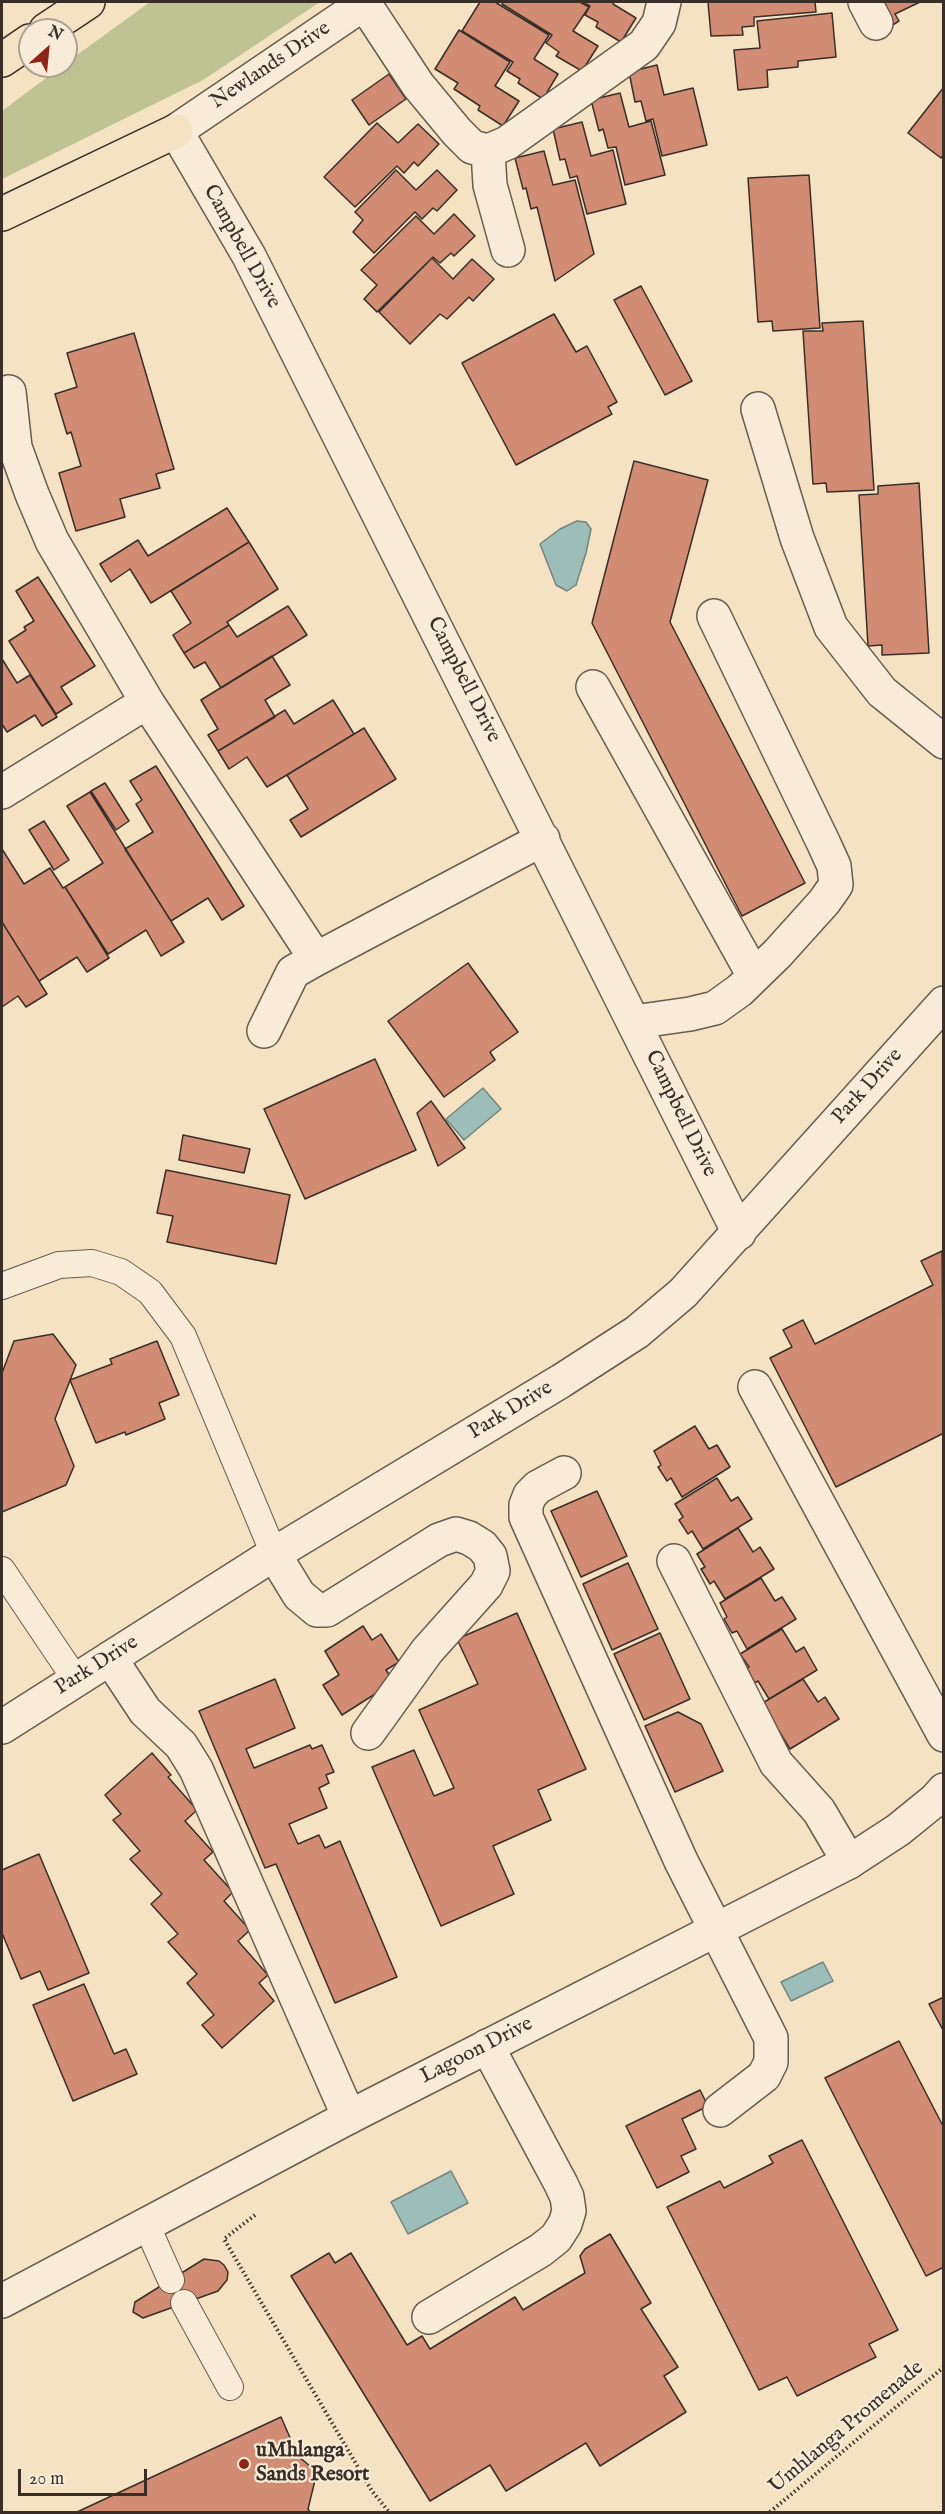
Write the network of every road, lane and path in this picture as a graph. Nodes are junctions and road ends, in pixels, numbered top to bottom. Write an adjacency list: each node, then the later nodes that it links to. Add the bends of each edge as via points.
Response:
1 (88, 2): 4 (main road)
2 (365, 2): 7 (street, Newlands Drive); 8 (street, via 418,85 472,147)
3 (664, 2): 8 (street, via 659,22 644,45 507,144)
4 (64, 18)
5 (18, 49): 6 (main road)
6 (2, 60)
7 (176, 131): 9 (main road); 18 (street, Campbell Drive, via 249,256)
8 (488, 151): 10 (street, via 490,185)
9 (2, 214)
10 (508, 250)
11 (9, 392): 15 (street, via 15,447 48,531)
12 (758, 409): 16 (street, via 797,538 831,627 882,692)
13 (714, 616): 20 (street, via 834,866 836,885 824,902)
14 (593, 687): 20 (street)
15 (147, 702): 17 (street); 19 (street)
16 (944, 742)
17 (2, 792)
18 (543, 839): 19 (street); 22 (street, Campbell Drive)
19 (316, 959): 23 (street, via 293,972)
20 (754, 976): 22 (street, via 715,1008)
21 (944, 1003): 24 (street, Park Drive)
22 (634, 1022): 24 (street, Campbell Drive)
23 (264, 1031)
24 (739, 1233): 28 (street, Park Drive, via 683,1293 637,1332)
25 (2, 1286): 28 (lane, via 59,1265 92,1263 121,1272 150,1292 183,1336)
26 (755, 1387): 35 (street)
27 (564, 1473): 38 (street, via 530,1495 526,1517)
28 (274, 1554): 31 (street, Park Drive); 34 (street, via 299,1595 317,1610 327,1610 439,1540 456,1534 482,1546 490,1556 493,1571 486,1585 427,1651)
29 (674, 1561): 37 (street, via 776,1763 819,1811)
30 (2, 1570): 32 (lane)
31 (110, 1658): 32 (street, Park Drive); 41 (street, via 145,1711 181,1744 196,1769)
32 (76, 1680): 33 (street, Park Drive)
33 (4, 1717)
34 (368, 1733)
35 (944, 1734)
36 (944, 1790): 37 (street, Lagoon Drive, via 898,1830)
37 (849, 1862): 38 (street, Lagoon Drive)
38 (715, 1929): 39 (street, Lagoon Drive); 40 (street, via 771,2038 771,2062 764,2076)
39 (487, 2046): 41 (street, Lagoon Drive); 47 (street, via 561,2184 569,2211 556,2238 541,2250)
40 (720, 2110)
41 (349, 2117): 43 (street, Lagoon Drive)
42 (255, 2215): 50 (path, via 225,2239 372,2490)
43 (146, 2224): 44 (lane); 45 (street, Lagoon Drive)
44 (171, 2280)
45 (2, 2301)
46 (184, 2303): 49 (lane)
47 (429, 2317)
48 (944, 2367): 51 (path, Umhlanga Promenade)
49 (230, 2387)
50 (389, 2512)
51 (770, 2512)

